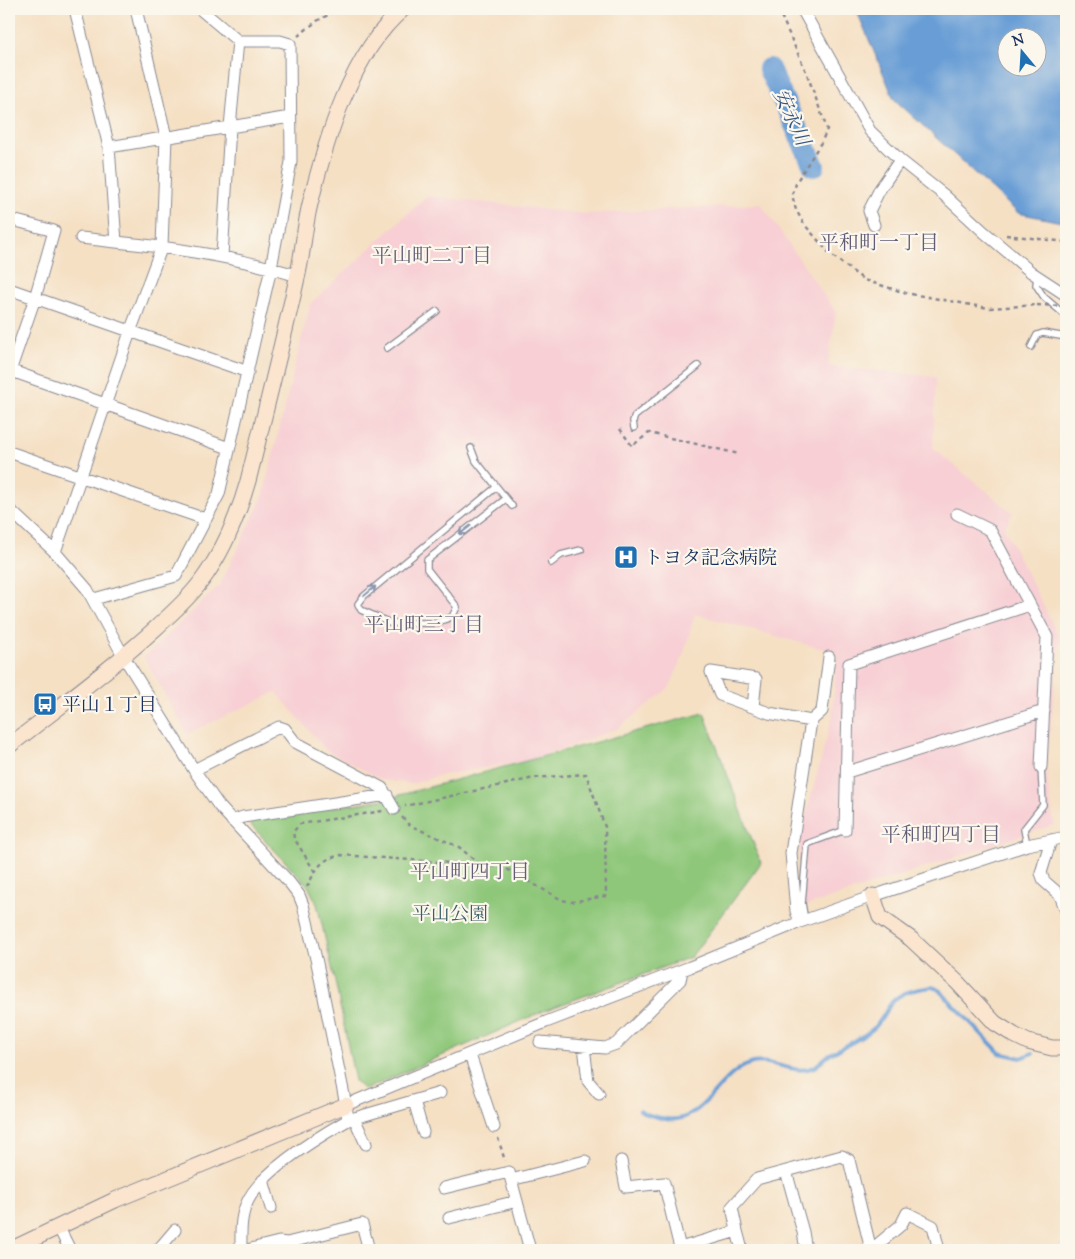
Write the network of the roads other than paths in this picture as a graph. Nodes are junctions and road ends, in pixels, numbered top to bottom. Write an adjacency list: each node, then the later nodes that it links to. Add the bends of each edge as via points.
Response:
1 (75, 9): 10 (street)
2 (136, 9): 9 (street)
3 (200, 9): 6 (street)
4 (403, 9): 19 (street, via 374,41 338,110 310,205)
5 (802, 9): 11 (street, via 867,126)
6 (238, 41): 7 (street, via 290,44); 8 (street)
7 (290, 117): 8 (street); 18 (street, via 291,162)
8 (230, 127): 9 (street); 17 (street)
9 (166, 137): 10 (street); 16 (street)
10 (108, 147): 15 (street)
11 (900, 160): 13 (street, via 869,211); 20 (street)
12 (9, 219): 23 (street, via 54,231)
13 (874, 225)
14 (81, 238): 15 (street)
15 (116, 242): 16 (street)
16 (162, 246): 17 (street); 26 (street)
17 (222, 256): 18 (street)
18 (270, 268): 19 (street); 32 (street)
19 (298, 276): 50 (street, via 248,480 219,553 200,583 180,605)
20 (1037, 276): 22 (street); 25 (lane, via 1036,285 1040,291)
21 (9, 288): 23 (street)
22 (1066, 295)
23 (35, 298): 26 (street); 31 (street)
24 (437, 311): 29 (lane)
25 (1066, 316)
26 (130, 332): 32 (street); 33 (street)
27 (1066, 338): 28 (lane, via 1037,335)
28 (1031, 347)
29 (387, 348)
30 (698, 366): 34 (lane, via 635,416)
31 (9, 371): 33 (street)
32 (248, 372): 35 (street)
33 (106, 405): 35 (street); 38 (street)
34 (634, 428)
35 (229, 448): 44 (street, via 219,494)
36 (470, 448): 41 (lane, via 476,461)
37 (9, 452): 38 (street)
38 (81, 477): 44 (street); 46 (street)
39 (494, 489): 40 (lane, one-way to 39, via 427,560 426,569 457,607 452,617 435,624 390,624 360,610 358,604 364,596)
40 (503, 501)
41 (512, 506)
42 (9, 509): 46 (street)
43 (956, 514): 49 (street, via 990,530)
44 (204, 519): 48 (street, via 176,576)
45 (581, 550): 47 (lane, via 560,555)
46 (55, 552): 48 (street)
47 (552, 562)
48 (94, 599): 50 (street)
49 (1030, 605): 53 (street, via 1047,637); 58 (street, via 849,664)
50 (124, 657): 55 (street); 57 (street)
51 (829, 657): 54 (street, via 822,711)
52 (753, 707): 54 (street)
53 (1044, 710): 56 (street); 58 (street)
54 (812, 721): 68 (street, via 790,853 796,911)
55 (9, 746)
56 (1041, 767): 65 (lane, via 1043,805 1024,829)
57 (194, 770): 59 (street, via 279,727 285,728 295,742 382,788); 61 (street)
58 (846, 772): 62 (street)
59 (387, 795): 60 (street); 61 (street, via 243,816)
60 (394, 809)
61 (232, 821): 79 (street, via 289,882 303,905)
62 (845, 830): 68 (lane, via 807,844)
63 (1066, 837): 64 (street)
64 (1051, 840): 65 (street); 67 (street, via 1041,873 1044,881 1060,895)
65 (1027, 846): 66 (street)
66 (873, 896): 68 (street); 72 (street, via 880,917 911,939 995,1023 1028,1042)
67 (1066, 911)
68 (802, 921): 69 (street)
69 (682, 971): 71 (street, via 680,980 616,1044 605,1048); 73 (street, via 546,1022)
70 (540, 1042): 71 (street)
71 (584, 1046): 76 (street, via 588,1081)
72 (1066, 1048)
73 (470, 1055): 74 (street); 80 (street)
74 (380, 1091): 78 (street); 79 (street)
75 (440, 1093): 77 (street)
76 (599, 1094)
77 (414, 1101): 78 (street); 81 (street)
78 (385, 1109): 79 (street)
79 (349, 1114): 82 (street); 87 (street); 92 (street, via 115,1200)
80 (494, 1126)
81 (424, 1132)
82 (366, 1144)
83 (621, 1161): 95 (street, via 626,1187 664,1183)
84 (585, 1162): 86 (street)
85 (786, 1171): 94 (street, via 757,1179 732,1207); 104 (street); 105 (street, via 842,1156 849,1160)
86 (510, 1176): 88 (street); 89 (street)
87 (263, 1180): 90 (street); 99 (street, via 246,1203 241,1220)
88 (444, 1188)
89 (517, 1201): 91 (street); 102 (street)
90 (271, 1208)
91 (449, 1218)
92 (58, 1226): 96 (street); 97 (street)
93 (175, 1230): 98 (street)
94 (737, 1231): 95 (street); 103 (street)
95 (680, 1249)
96 (10, 1250)
97 (70, 1250)
98 (158, 1250)
99 (241, 1250)
100 (247, 1250): 101 (street, via 362,1224)
101 (369, 1250)
102 (530, 1250)
103 (742, 1250)
104 (806, 1250)
105 (871, 1250): 106 (street, via 901,1225 907,1213 933,1226)
106 (939, 1250)

